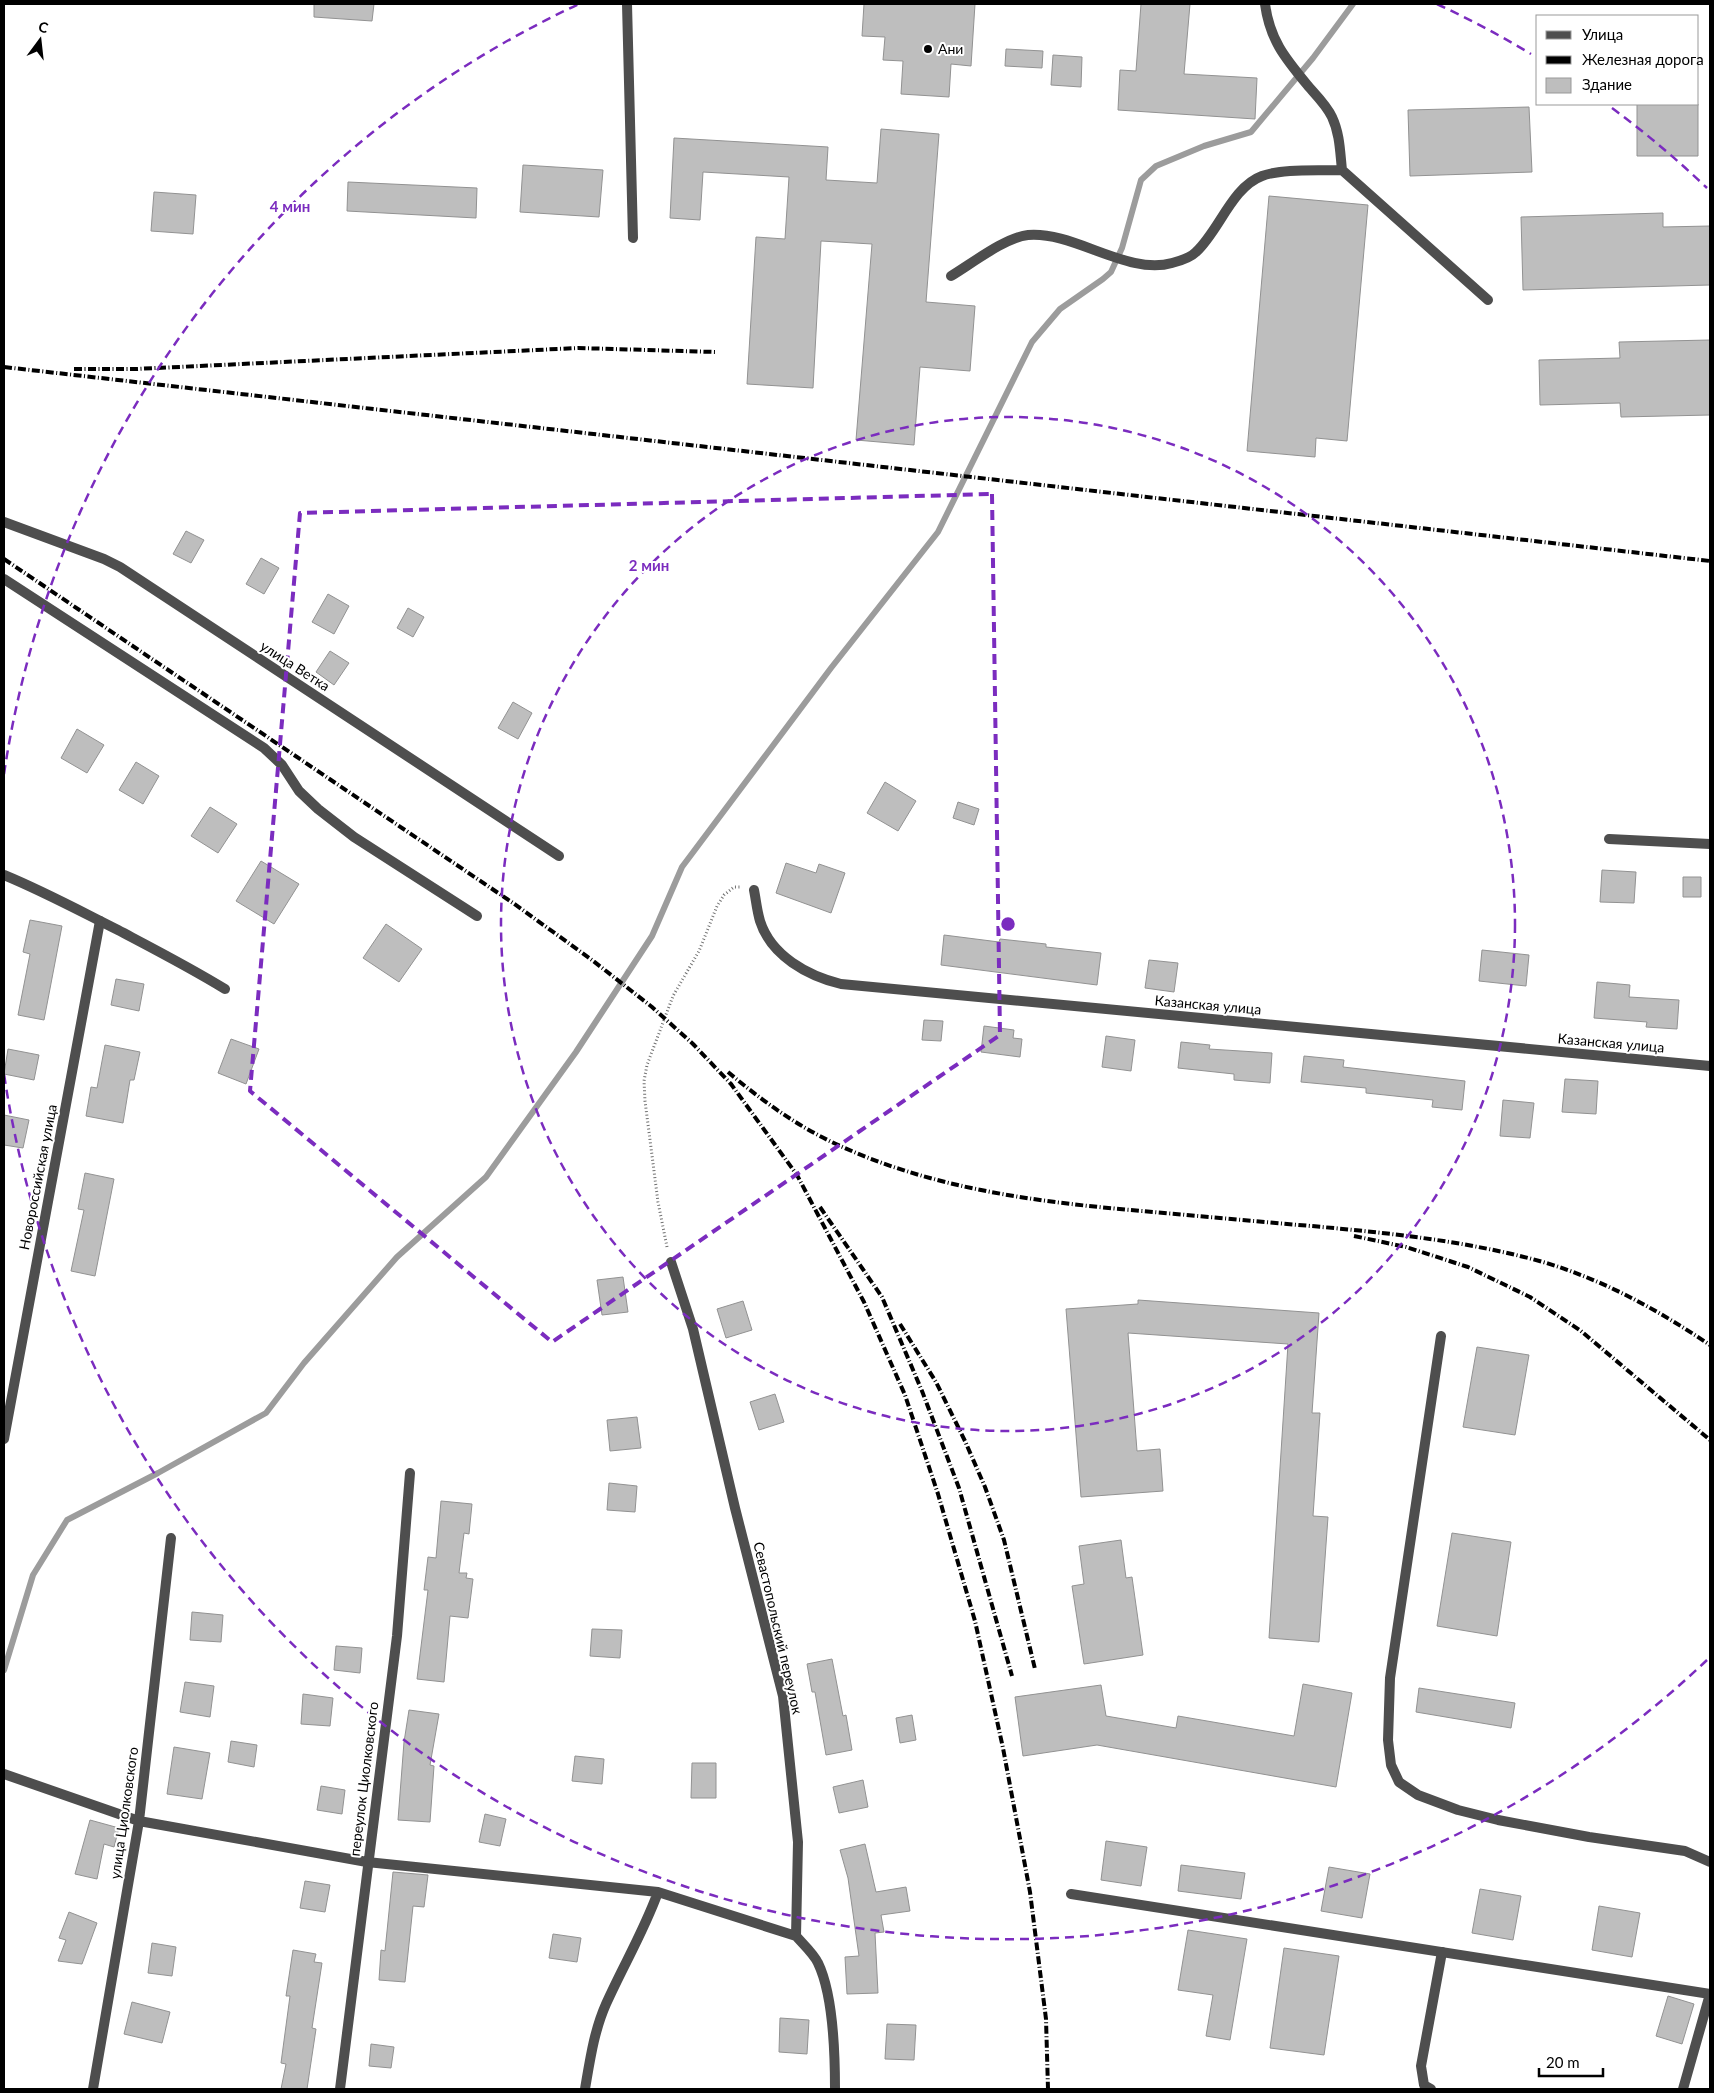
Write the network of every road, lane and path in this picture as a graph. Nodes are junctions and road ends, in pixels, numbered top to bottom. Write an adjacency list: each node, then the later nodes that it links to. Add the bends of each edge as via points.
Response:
1 (627, 4): 4 (street)
2 (1265, 4): 3 (street, via 1272,37 1282,54 1332,116 1339,136)
3 (1342, 170): 5 (street, via 1261,176 1243,189 1196,252 1170,264 1131,262 1060,239 1027,236 1010,240); 6 (street)
4 (633, 238)
5 (951, 276)
6 (1488, 300)
7 (4, 522): 11 (street, улица Ветка, via 120,567)
8 (4, 579): 14 (street, via 264,748 318,809 354,837)
9 (1609, 839): 10 (street)
10 (1710, 844)
11 (559, 856)
12 (4, 876): 15 (street)
13 (754, 890): 17 (street, Казанская улица, via 761,922 770,940 802,969 820,979 840,984); 18 (path, via 734,887 724,895 699,951 673,996 647,1065 645,1101 658,1202)
14 (477, 916)
15 (100, 921): 16 (street); 20 (street, Новороссийская улица)
16 (225, 989)
17 (1710, 1066)
18 (671, 1262): 29 (street, Севастопольский переулок, via 692,1329 783,1696 798,1842)
19 (1440, 1336): 26 (street, via 1390,1678 1388,1740 1391,1765 1399,1782 1418,1795 1458,1810 1589,1837 1685,1851)
20 (4, 1438)
21 (410, 1472): 25 (street, переулок Циолковского, via 397,1636)
22 (171, 1538): 24 (street, улица Циолковского)
23 (7, 1775): 24 (street)
24 (139, 1821): 25 (street); 32 (street, улица Циолковского)
25 (368, 1862): 27 (street); 33 (street, переулок Циолковского)
26 (1710, 1862)
27 (658, 1892): 29 (street); 34 (street, via 606,2004 596,2033)
28 (1071, 1894): 30 (street)
29 (796, 1936): 35 (street, via 818,1962 826,1990)
30 (1442, 1952): 31 (street); 36 (street, via 1420,2066 1424,2085)
31 (1710, 1994): 37 (street)
32 (93, 2089)
33 (340, 2089)
34 (585, 2089)
35 (835, 2089)
36 (1431, 2089)
37 (1684, 2089)

